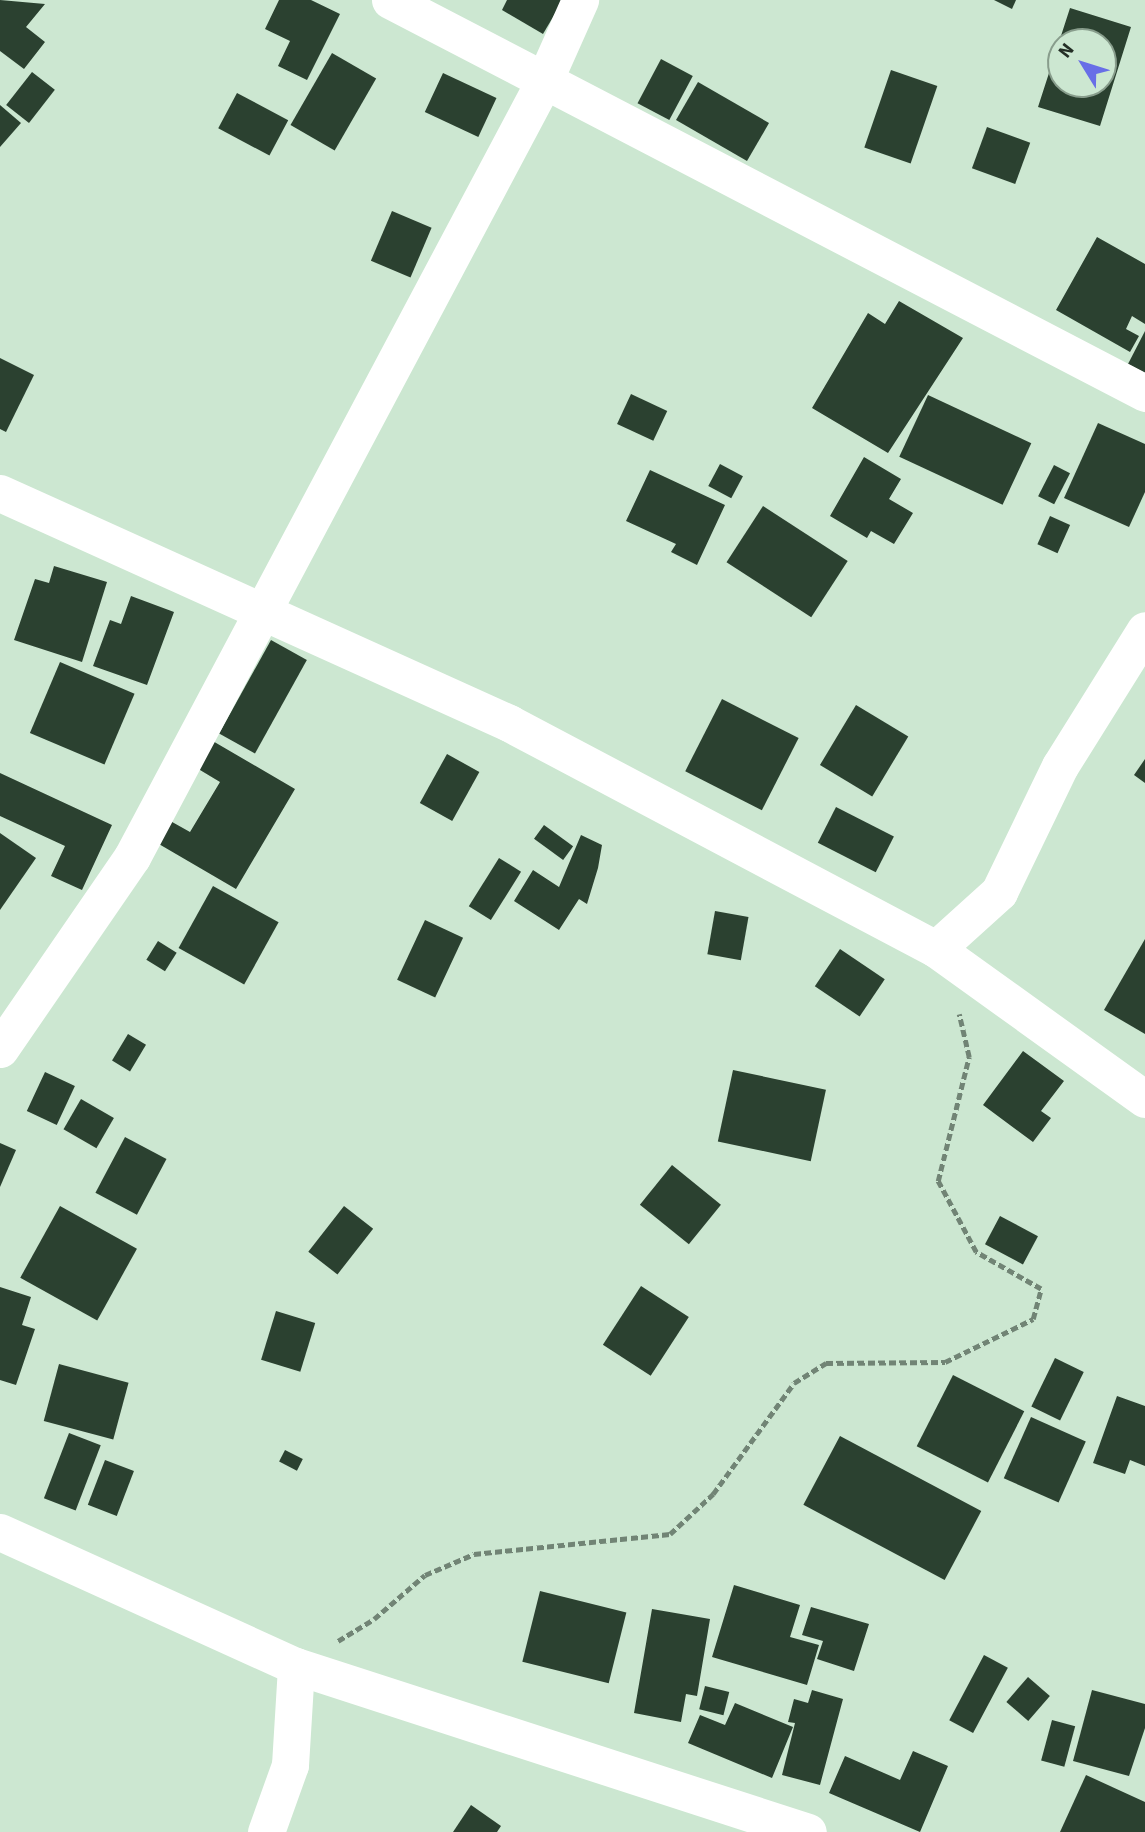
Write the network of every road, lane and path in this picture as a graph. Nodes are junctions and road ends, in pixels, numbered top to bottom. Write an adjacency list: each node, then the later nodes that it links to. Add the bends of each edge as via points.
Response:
1 (390, 0): 3 (street)
2 (580, 0): 3 (street)
3 (544, 81): 4 (street); 6 (street)
4 (1145, 393)
5 (0, 493): 6 (street)
6 (262, 615): 8 (street, via 509,723); 10 (street, via 132,857)
7 (1145, 630): 8 (street, via 1060,766 999,892)
8 (936, 949): 11 (street)
9 (958, 1009): 13 (path, via 969,1057 938,1181 976,1252 1041,1289 1033,1319 945,1362 826,1363 794,1383 713,1494 670,1534 474,1554 425,1574 374,1619)
10 (0, 1049)
11 (1145, 1099)
12 (0, 1532): 13 (street)
13 (296, 1666): 14 (street, via 290,1765); 15 (street)
14 (266, 1832)
15 (808, 1832)

